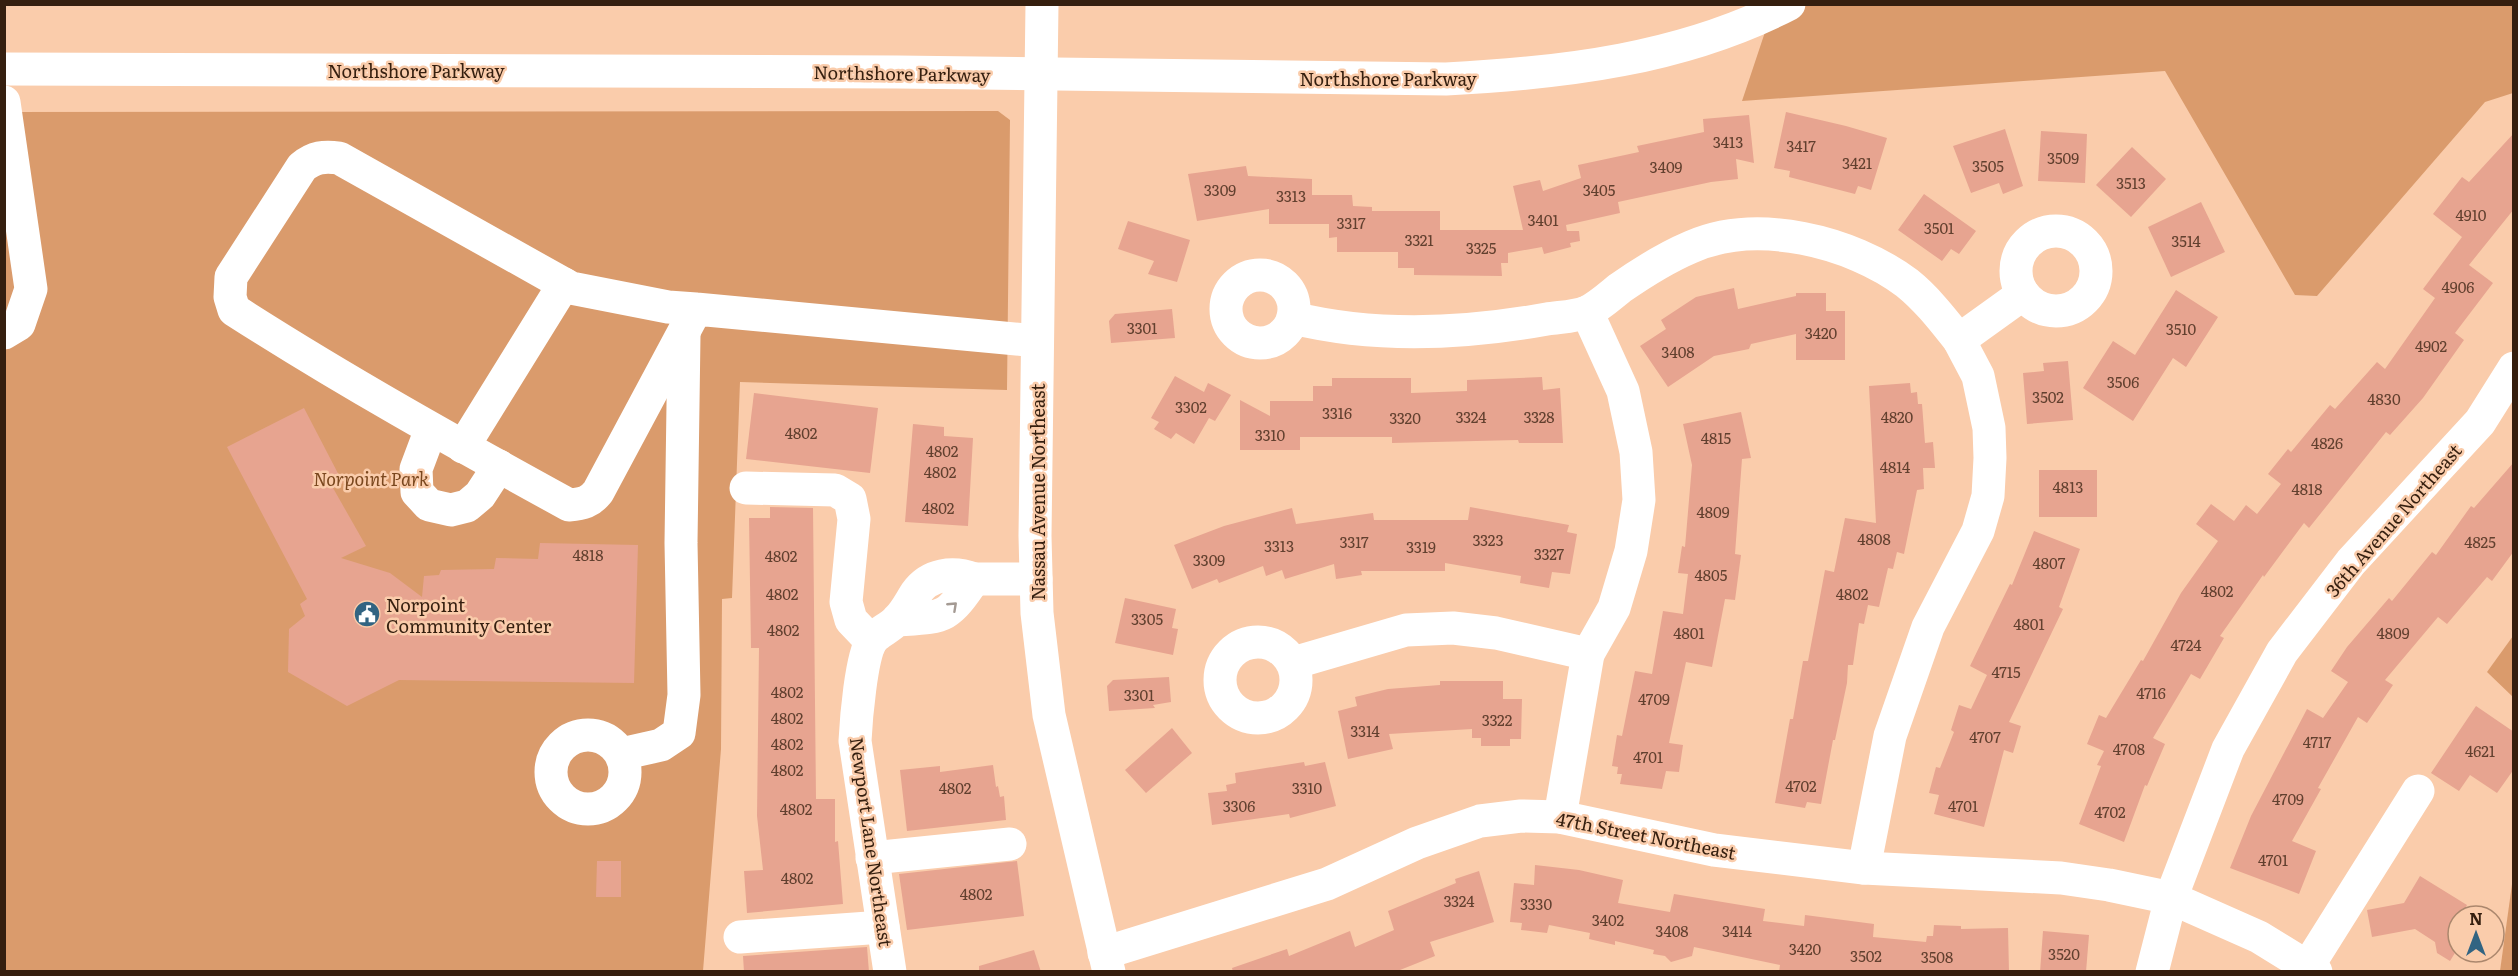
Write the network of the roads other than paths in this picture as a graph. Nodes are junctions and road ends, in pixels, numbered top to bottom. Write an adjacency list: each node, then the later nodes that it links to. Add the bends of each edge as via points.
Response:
1 (1042, 4): 4 (street, Nassau Avenue Northeast)
2 (1789, 4): 4 (street, Northshore Parkway, via 1720,34 1649,54 1577,70 1525,75 1434,79)
3 (4, 69): 4 (street, Northshore Parkway)
4 (1042, 75): 13 (street, Nassau Avenue Northeast)
5 (4, 102): 11 (street, via 31,289 19,324)
6 (564, 284): 10 (street, via 668,307); 15 (street, via 339,158 312,159 302,167 231,277 234,310); 16 (street)
7 (2023, 294): 12 (street)
8 (1587, 312): 9 (street, via 1500,328 1403,331 1332,327); 12 (street, via 1650,267 1693,246 1734,236 1771,236 1809,239 1876,263 1935,309); 21 (street, via 1623,391 1636,452 1639,500 1631,551 1614,608)
9 (1293, 318)
10 (690, 320): 13 (street); 17 (street, via 592,500 569,505); 23 (street, via 681,543 684,694 679,733 661,745)
11 (4, 333)
12 (1959, 340): 28 (street, via 1978,376 1989,428 1988,496 1978,531 1928,627 1890,736)
13 (1037, 341): 19 (street, Nassau Avenue Northeast)
14 (2514, 368): 29 (street, 36th Avenue Northeast, via 2480,422 2351,562 2282,652 2228,749)
15 (431, 429): 16 (street); 17 (street, via 416,469 417,492 429,505 451,510 467,506 480,495)
16 (463, 447): 17 (street)
17 (499, 466)
18 (746, 488): 20 (street, via 835,490 850,499 854,519 846,602 851,620)
19 (1036, 579): 20 (street, via 974,579 956,606 945,613 935,618 898,620); 32 (street, Nassau Avenue Northeast, via 1049,716)
20 (871, 641): 27 (street, Newport Lane Northeast, via 857,706 855,741)
21 (1588, 654): 22 (street, via 1496,633 1453,628 1406,630); 25 (street)
22 (1293, 663)
23 (621, 754)
24 (2418, 791): 33 (street)
25 (1560, 817): 28 (street, 47th Street Northeast, via 1714,850); 32 (street, 47th Street Northeast, via 1480,821 1417,843 1327,884)
26 (1010, 844): 27 (street)
27 (872, 858): 30 (street, Newport Lane Northeast)
28 (1864, 867): 29 (street, 47th Street Northeast, via 2061,878)
29 (2171, 898): 33 (street, 47th Street Northeast, via 2259,937); 35 (street, 36th Avenue Northeast)
30 (883, 927): 31 (street); 34 (street, Newport Lane Northeast)
31 (740, 937)
32 (1107, 962)
33 (2312, 969)
34 (890, 972)
35 (2152, 972)

